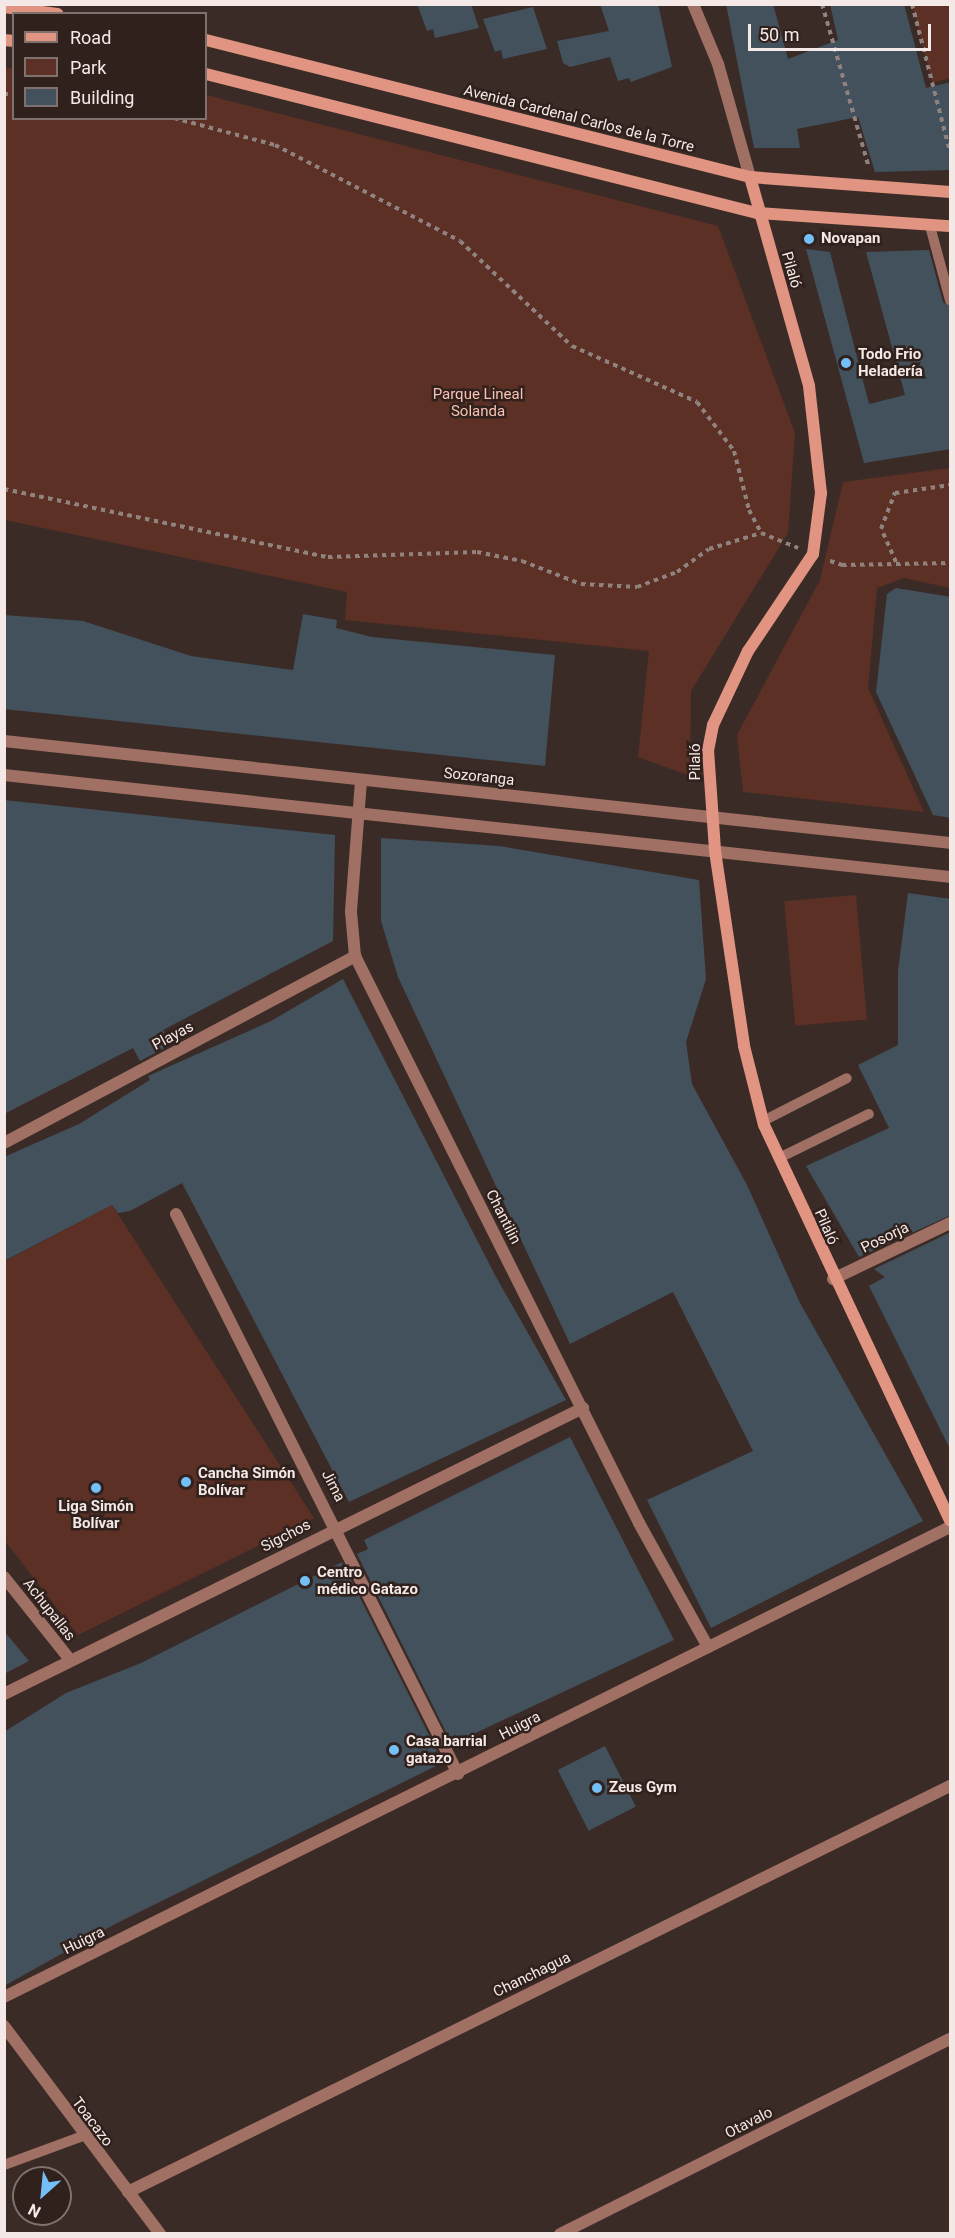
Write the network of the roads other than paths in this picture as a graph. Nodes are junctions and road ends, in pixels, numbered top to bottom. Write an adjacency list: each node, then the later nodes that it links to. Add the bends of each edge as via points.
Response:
1 (693, 4): 6 (street, Pilaló, via 718,64)
2 (4, 7): 3 (street)
3 (43, 12)
4 (207, 39): 6 (street, Avenida Cardenal Carlos de la Torre)
5 (207, 74): 8 (street)
6 (750, 177): 7 (street, Avenida Cardenal Carlos de la Torre); 8 (street, Pilaló)
7 (951, 192)
8 (757, 213): 9 (street); 16 (street, Pilaló, via 809,386 821,493 813,554 748,651 713,725 708,750)
9 (930, 226): 10 (street); 11 (lane)
10 (951, 226)
11 (951, 300)
12 (4, 741): 14 (street, Sozoranga)
13 (4, 775): 15 (street)
14 (362, 781): 15 (street, Chantilin); 16 (street, Sozoranga)
15 (359, 813): 18 (street); 20 (street, Chantilin, via 351,912)
16 (712, 815): 17 (street, Sozoranga); 18 (street, Pilaló)
17 (951, 843)
18 (715, 851): 19 (street); 23 (street, Pilaló, via 744,1046)
19 (951, 877)
20 (355, 956): 24 (street, Playas); 29 (street, Chantilin)
21 (847, 1078): 23 (lane)
22 (869, 1113): 25 (lane)
23 (763, 1121): 25 (street, Pilaló)
24 (4, 1143)
25 (779, 1158): 28 (street, Pilaló)
26 (177, 1214): 31 (street, Jima)
27 (951, 1222): 28 (street, Posorja)
28 (833, 1280): 30 (street, Pilaló)
29 (582, 1408): 31 (street, Sigchos); 34 (street, Chantilin)
30 (951, 1520)
31 (337, 1527): 35 (street, Sigchos); 37 (street, Jima)
32 (951, 1527): 34 (street, Huigra)
33 (4, 1577): 35 (street, Achupallas)
34 (708, 1647): 37 (street, Huigra)
35 (71, 1661): 36 (street, Sigchos)
36 (4, 1694)
37 (458, 1774): 39 (street, Huigra)
38 (951, 1786): 44 (street, Chanchagua)
39 (4, 1997)
40 (4, 2026): 42 (street, Toacazo)
41 (951, 2039): 46 (street, Otavalo)
42 (83, 2136): 43 (lane); 44 (street, Toacazo)
43 (4, 2166)
44 (128, 2192): 45 (street, Toacazo)
45 (160, 2234)
46 (560, 2234)

